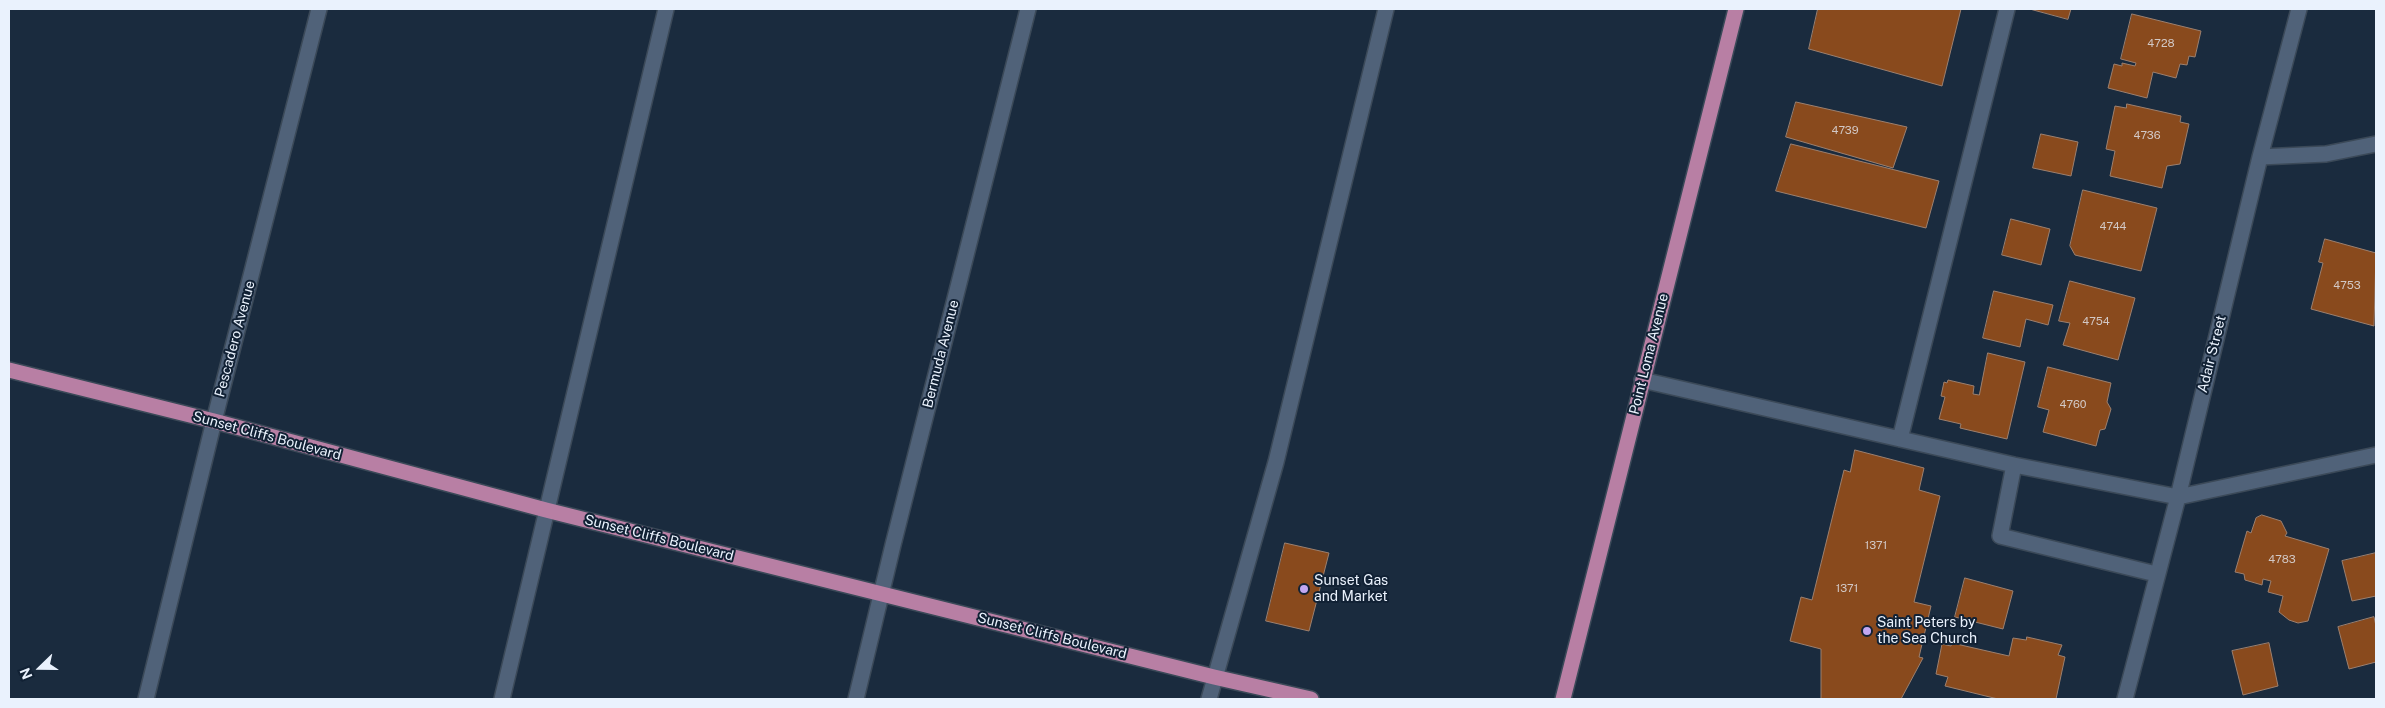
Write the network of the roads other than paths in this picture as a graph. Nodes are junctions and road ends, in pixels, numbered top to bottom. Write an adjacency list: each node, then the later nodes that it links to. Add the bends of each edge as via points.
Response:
1 (319, 9): 12 (street, Pescadero Avenue)
2 (666, 9): 17 (street)
3 (1028, 9): 19 (street, Bermuda Avenue)
4 (1386, 9): 20 (street, via 1276,462)
5 (1736, 9): 11 (main road, Point Loma Avenue)
6 (2007, 9): 13 (street)
7 (2299, 9): 9 (street, Adair Street)
8 (2376, 144): 9 (street, via 2326,154)
9 (2260, 157): 16 (street, Adair Street)
10 (9, 370): 12 (main road, Sunset Cliffs Boulevard)
11 (1642, 380): 13 (street); 26 (main road, Point Loma Avenue)
12 (214, 421): 17 (main road, Sunset Cliffs Boulevard); 22 (street, Pescadero Avenue)
13 (1900, 439): 15 (street)
14 (2376, 455): 16 (street)
15 (2014, 465): 16 (street); 18 (street, via 2000,536)
16 (2178, 497): 18 (street, Adair Street)
17 (546, 510): 19 (main road, Sunset Cliffs Boulevard); 23 (street)
18 (2156, 574): 27 (street, Adair Street)
19 (883, 594): 20 (main road, Sunset Cliffs Boulevard); 24 (street, Bermuda Avenue)
20 (1214, 677): 21 (main road, Sunset Cliffs Boulevard); 25 (street)
21 (1303, 698)
22 (146, 699)
23 (502, 699)
24 (856, 699)
25 (1209, 699)
26 (1563, 699)
27 (2125, 699)

